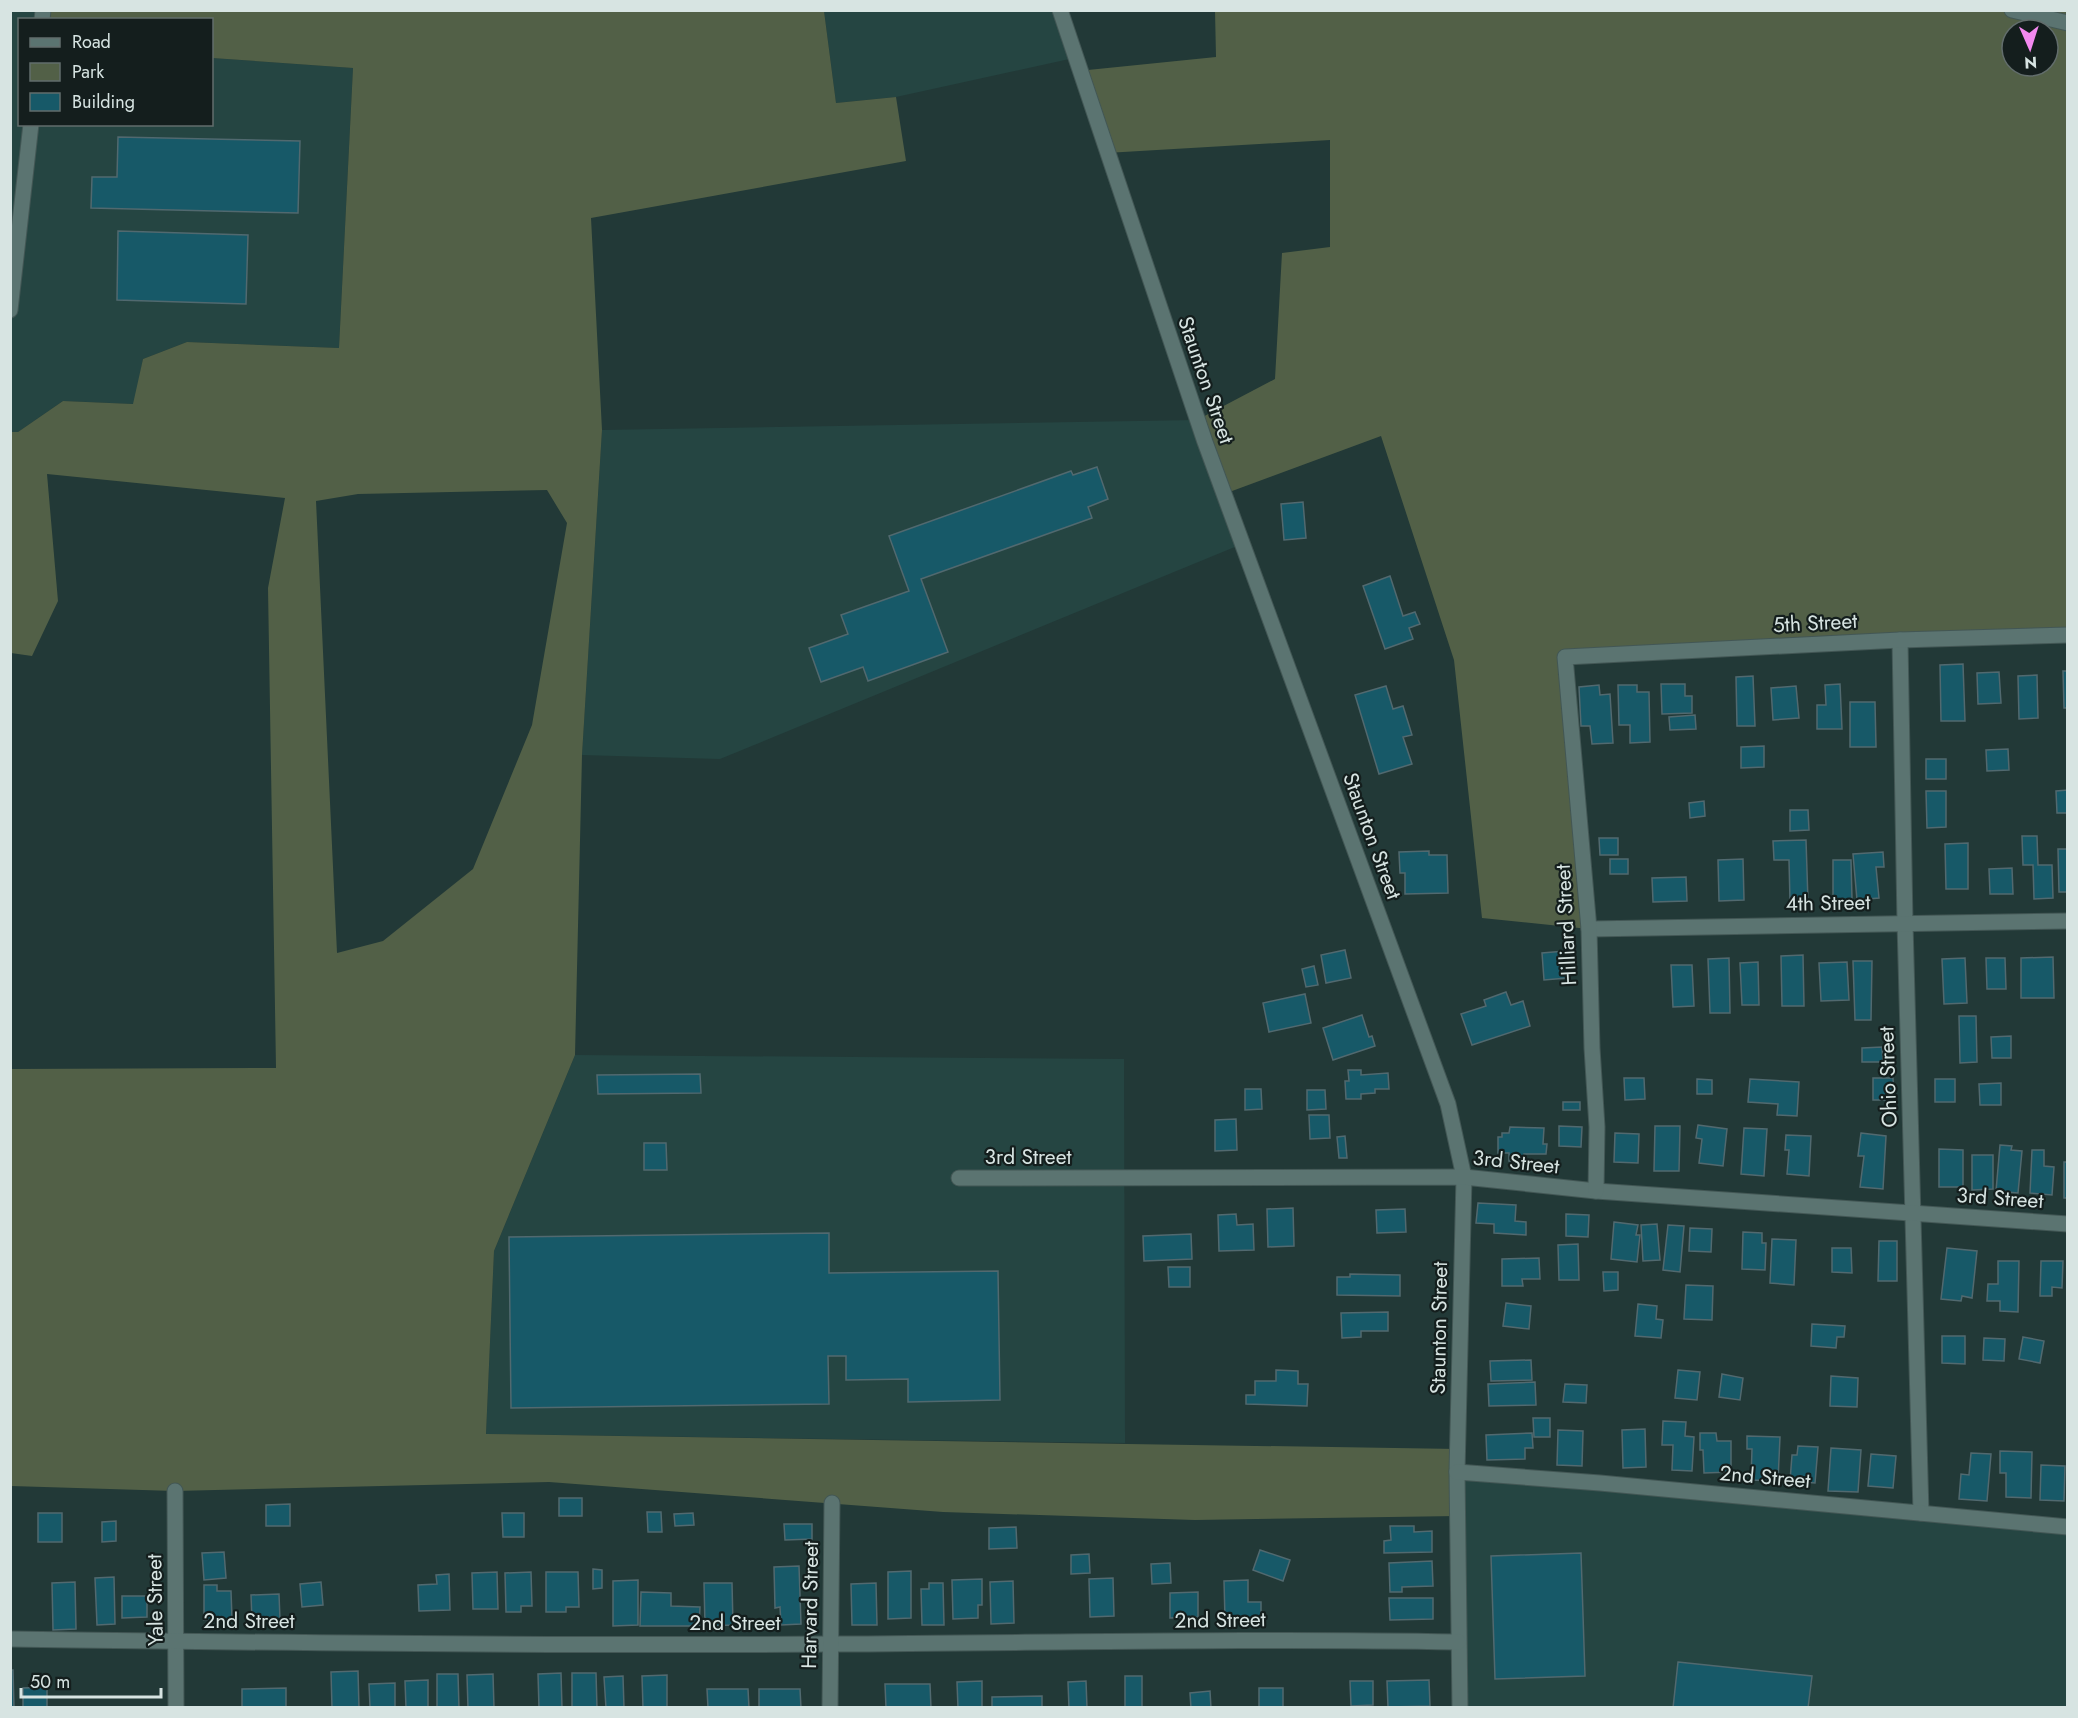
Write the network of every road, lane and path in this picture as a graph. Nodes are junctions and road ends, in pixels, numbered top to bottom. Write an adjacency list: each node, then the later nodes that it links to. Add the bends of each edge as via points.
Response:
1 (1060, 10): 12 (street, Staunton Street, via 1204,442 1448,1104)
2 (2012, 10): 3 (street)
3 (2067, 23)
4 (30, 126): 5 (street)
5 (10, 310)
6 (2067, 635): 7 (street, 5th Street)
7 (1900, 640): 8 (street, 5th Street); 10 (street, Ohio Street)
8 (1565, 657): 11 (street, Hilliard Street)
9 (2067, 921): 10 (street, 4th Street)
10 (1905, 923): 11 (street, 4th Street); 15 (street, Ohio Street)
11 (1589, 929): 14 (street, Hilliard Street)
12 (1464, 1177): 13 (street, 3rd Street); 14 (street, 3rd Street); 17 (street, Staunton Street)
13 (959, 1178)
14 (1596, 1191): 15 (street, 3rd Street)
15 (1913, 1212): 16 (street, 3rd Street); 20 (street, Ohio Street)
16 (2067, 1224)
17 (1457, 1472): 20 (street, 2nd Street); 24 (street, Staunton Street)
18 (175, 1491): 23 (street, Yale Street)
19 (832, 1503): 25 (street, Harvard Street)
20 (1921, 1513): 21 (street, 2nd Street)
21 (2067, 1527)
22 (10, 1639): 23 (street, 2nd Street)
23 (177, 1641): 25 (street, 2nd Street); 26 (street, Yale Street)
24 (1458, 1642): 25 (street, 2nd Street); 28 (street, Staunton Street)
25 (830, 1644): 27 (street, Harvard Street)
26 (176, 1707)
27 (830, 1707)
28 (1460, 1707)

